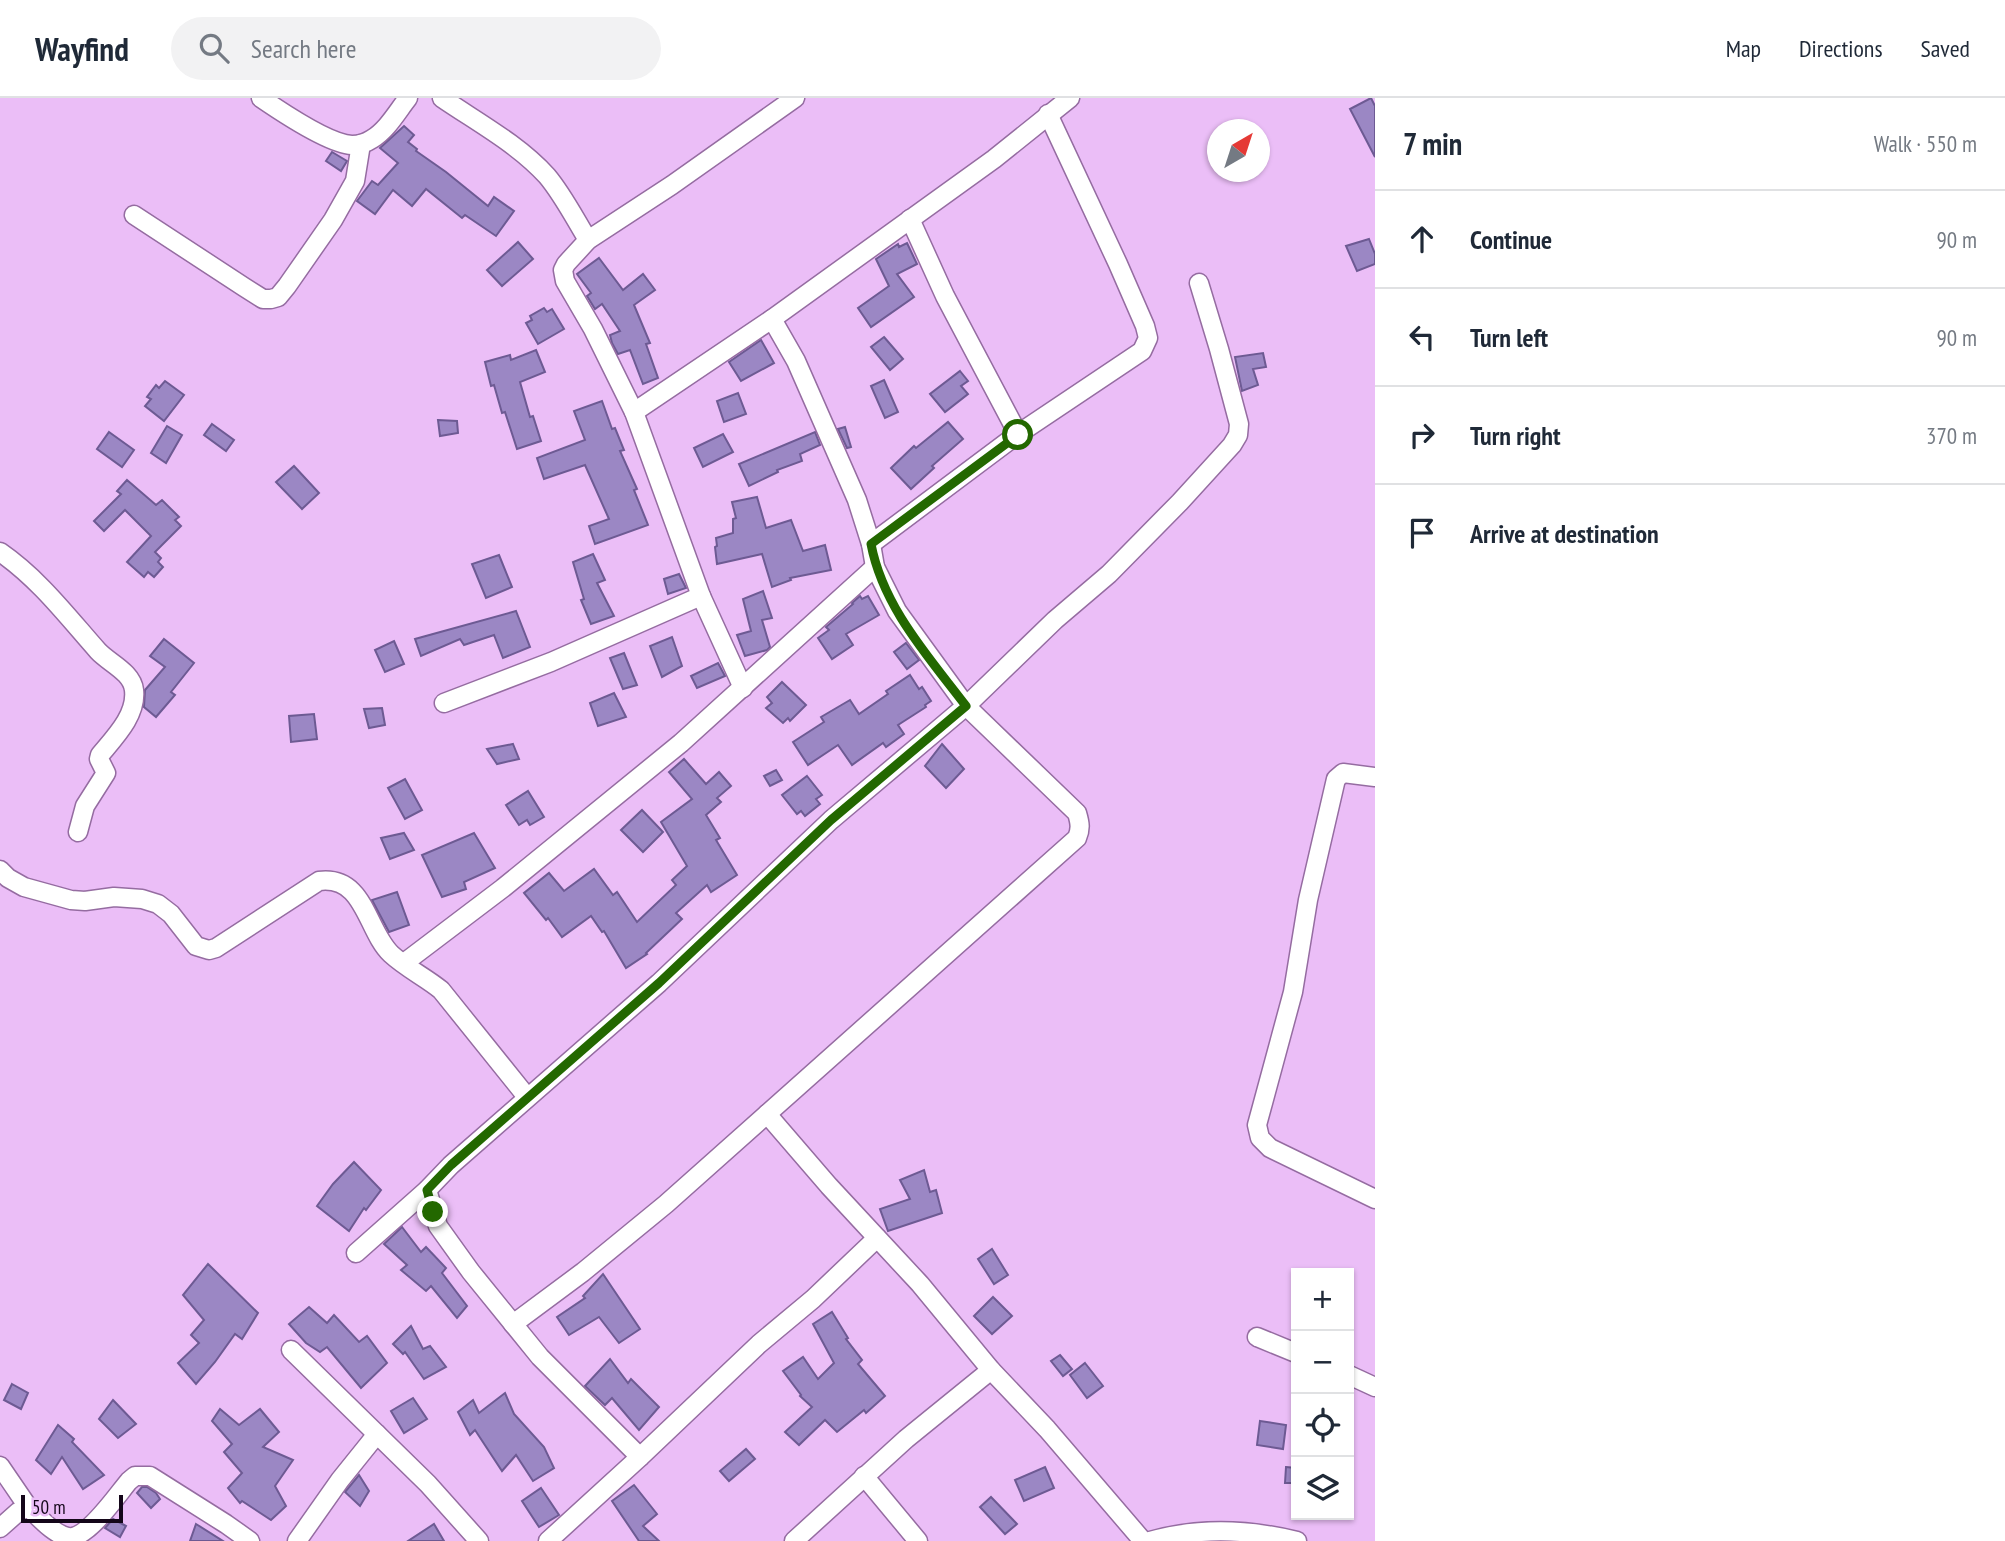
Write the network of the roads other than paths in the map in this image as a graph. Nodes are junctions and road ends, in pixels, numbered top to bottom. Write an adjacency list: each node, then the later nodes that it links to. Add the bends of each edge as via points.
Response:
1 (261, 98): 7 (street, via 328,137)
2 (408, 98): 7 (street, via 384,129)
3 (442, 98): 10 (street, via 545,175)
4 (794, 98): 10 (street)
5 (1070, 98): 6 (street)
6 (1048, 114): 9 (street); 14 (street, via 1147,338 1142,351)
7 (361, 144): 8 (street, via 355,181 278,297 263,299)
8 (134, 215)
9 (910, 219): 12 (street); 14 (street)
10 (588, 240): 13 (street, via 566,264 563,275)
11 (1199, 284): 21 (street, via 1236,408 1238,435 1109,574)
12 (772, 319): 13 (street); 15 (street, via 836,452)
13 (634, 412): 18 (street)
14 (1018, 435): 15 (street)
15 (871, 544): 17 (street)
16 (0, 552): 23 (street, via 37,582 134,687 129,716 100,755 106,773 85,806)
17 (875, 567): 19 (street); 21 (street, via 897,611)
18 (701, 596): 19 (street); 20 (street)
19 (743, 688): 25 (street, via 503,888)
20 (444, 703)
21 (966, 706): 26 (street, via 831,820 659,983); 27 (street, via 1077,813 1077,838)
22 (1375, 777): 29 (street, via 1343,773 1336,779 1308,900 1293,992 1257,1125 1260,1138 1270,1148)
23 (78, 832)
24 (0, 870): 25 (street, via 24,887 71,900 114,897 158,904 196,946 209,950 319,881 337,881 357,896 382,943)
25 (404, 963): 26 (street, via 441,990)
26 (527, 1097): 28 (street)
27 (766, 1114): 30 (street); 32 (street, via 666,1204)
28 (427, 1190): 31 (street); 32 (street, via 438,1226)
29 (1375, 1199)
30 (877, 1238): 36 (street); 40 (street)
31 (356, 1253)
32 (513, 1324): 40 (street)
33 (1257, 1337): 35 (street)
34 (292, 1350): 39 (street)
35 (1291, 1351)
36 (991, 1370): 42 (street); 51 (street)
37 (1354, 1377): 38 (street)
38 (1375, 1387)
39 (377, 1434): 46 (street); 47 (street)
40 (640, 1457): 48 (street)
41 (0, 1465): 43 (street)
42 (864, 1476): 49 (street); 50 (street)
43 (28, 1507): 44 (street); 45 (street, via 66,1536 81,1535 129,1481 144,1475)
44 (0, 1528)
45 (250, 1541)
46 (297, 1541)
47 (479, 1541)
48 (548, 1541)
49 (794, 1541)
50 (918, 1541)
51 (1143, 1541)
52 (1150, 1541): 53 (street, via 1221,1531)
53 (1297, 1541)

